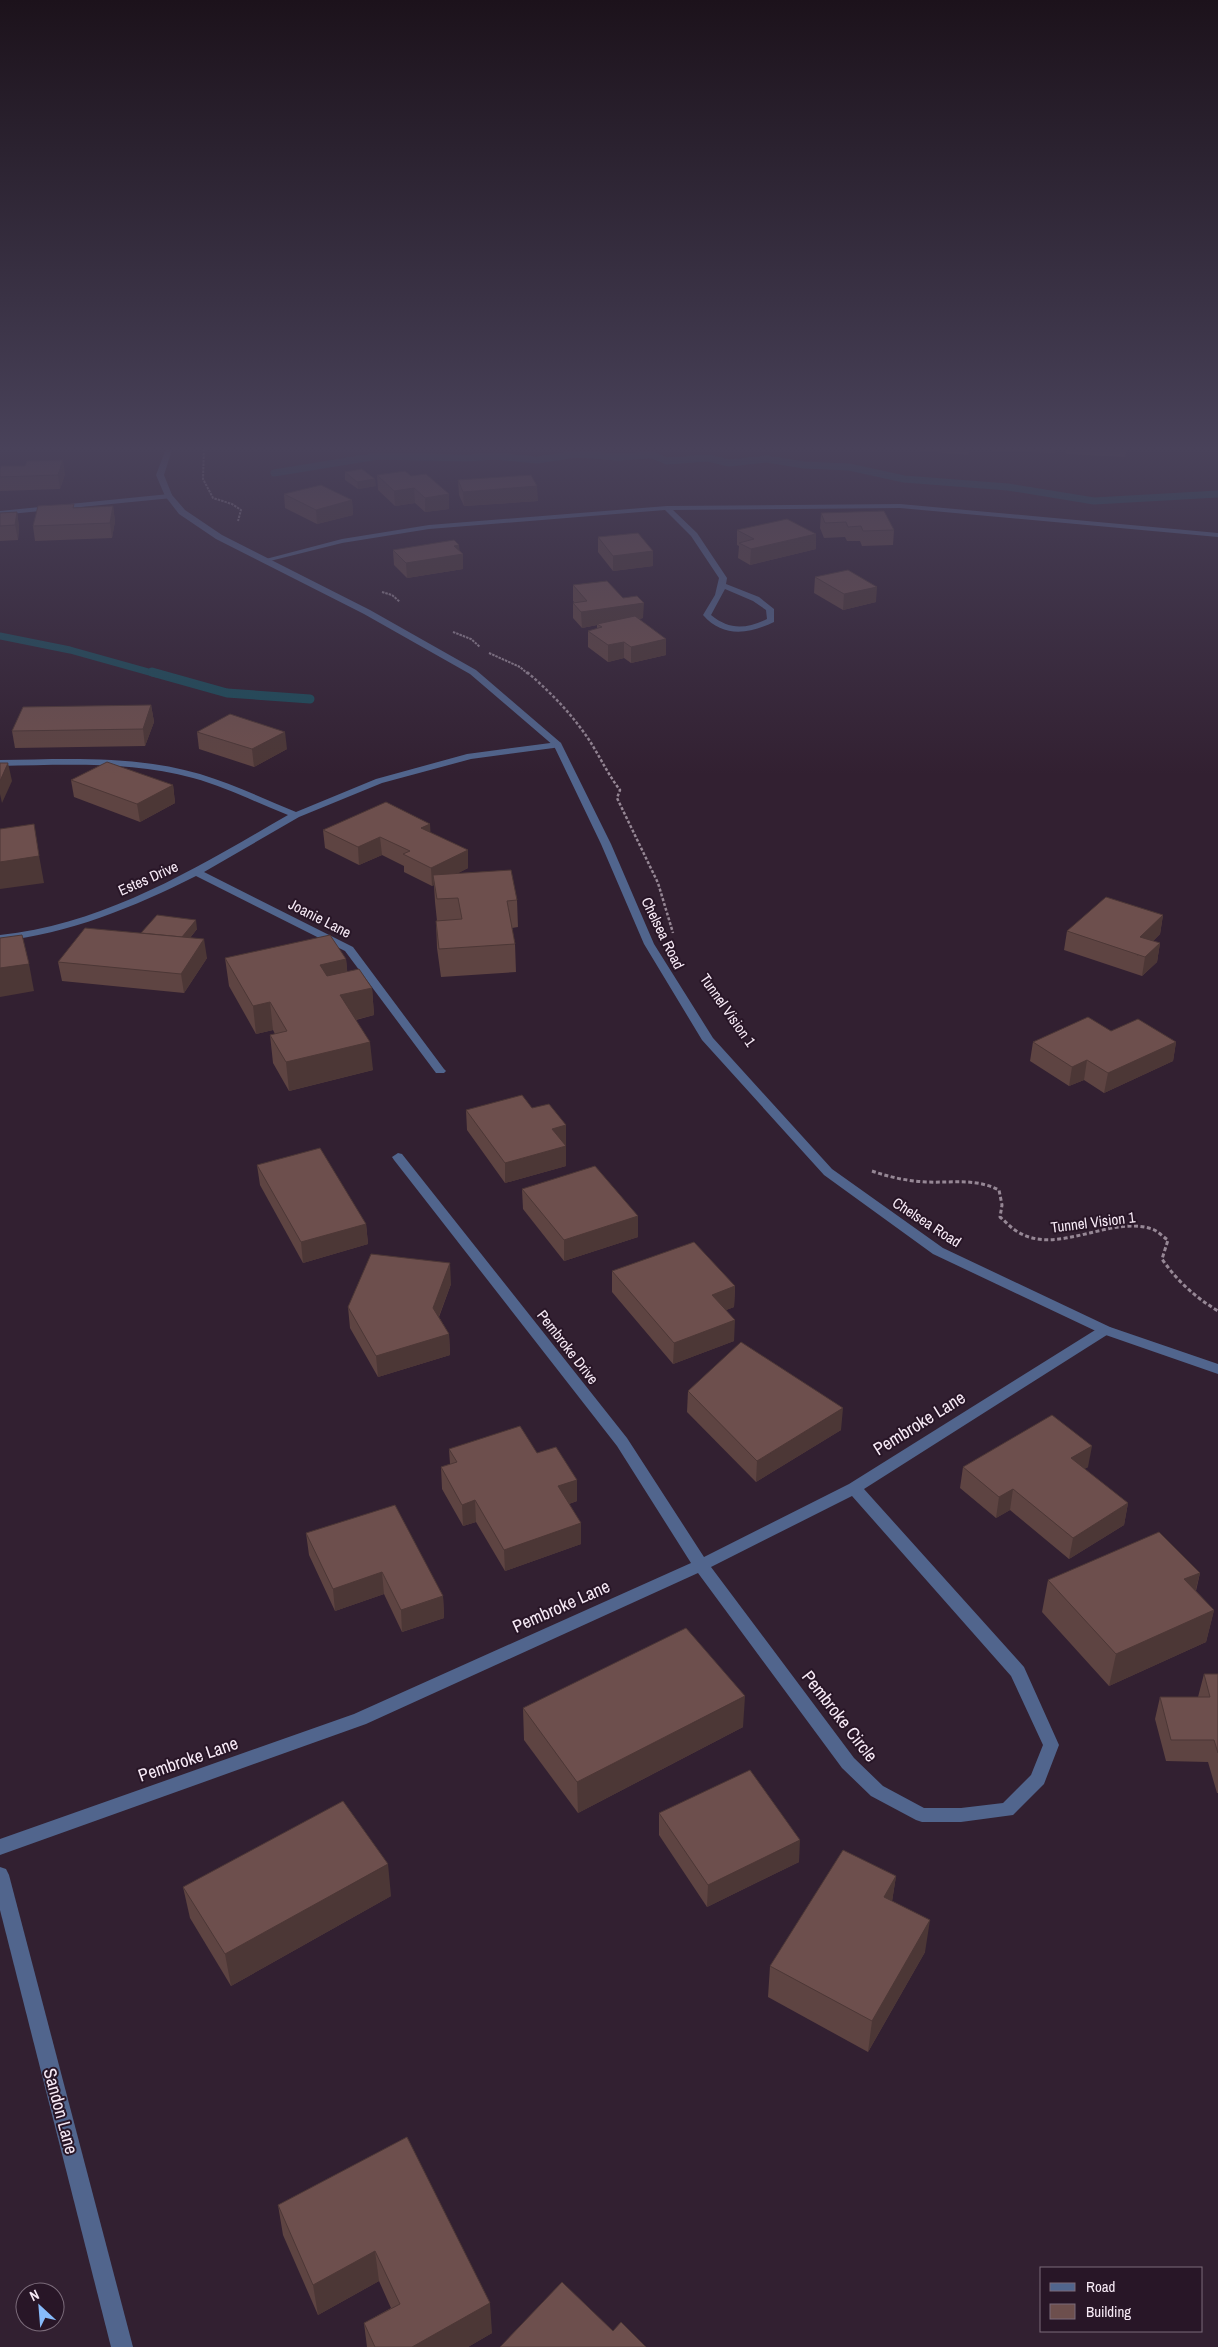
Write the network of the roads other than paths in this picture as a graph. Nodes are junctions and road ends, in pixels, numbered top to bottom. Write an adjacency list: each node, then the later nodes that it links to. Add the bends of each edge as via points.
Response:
1 (257, 556): 4 (street, Chelsea Road)
2 (284, 556): 4 (street)
3 (708, 556): 5 (street, via 723,578)
4 (266, 560): 6 (street, Chelsea Road, via 367,612 472,672)
5 (721, 585): 5 (street, via 707,615 716,625 732,630 756,628 771,620 770,609 756,599)
6 (558, 745): 8 (street, Estes Drive, via 470,756 378,781); 13 (street, Chelsea Road, via 649,944 702,1032 828,1172 938,1251)
7 (0, 763): 8 (street, via 100,761 152,767 197,776)
8 (296, 815): 9 (street, Estes Drive)
9 (196, 872): 10 (street, Estes Drive, via 152,894 76,923 29,935); 11 (street, Joanie Lane, via 349,949)
10 (0, 938)
11 (440, 1071)
12 (398, 1157): 16 (street, Pembroke Drive, via 622,1442)
13 (1105, 1330): 14 (street, Chelsea Road); 15 (street, Pembroke Lane)
14 (1218, 1368)
15 (854, 1488): 16 (street, Pembroke Lane); 16 (street, Pembroke Circle, via 1018,1672 1051,1745 1038,1778 1007,1810 961,1816 922,1815 877,1791 848,1763)
16 (701, 1565): 17 (street, Pembroke Lane, via 360,1719)
17 (0, 1847)
18 (0, 1875): 19 (street, Sandon Lane)
19 (122, 2347)

